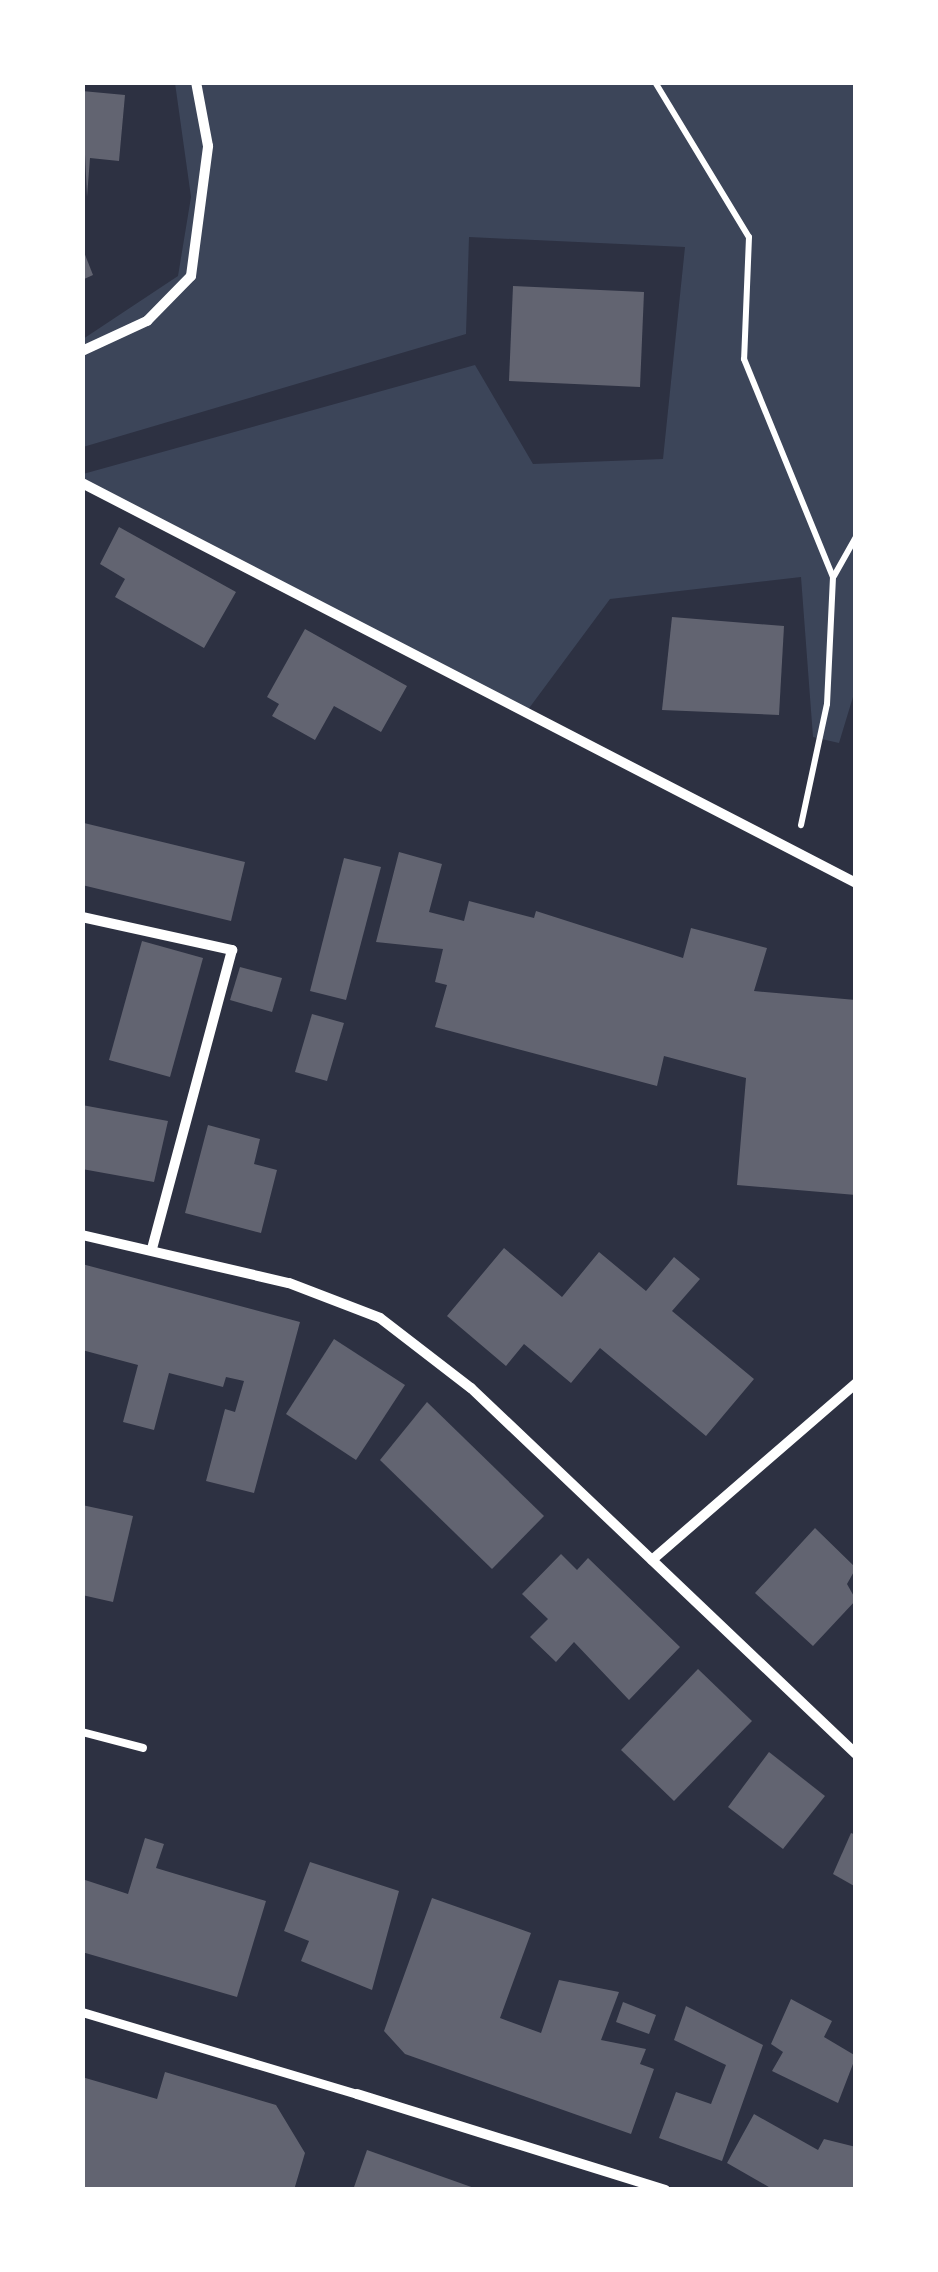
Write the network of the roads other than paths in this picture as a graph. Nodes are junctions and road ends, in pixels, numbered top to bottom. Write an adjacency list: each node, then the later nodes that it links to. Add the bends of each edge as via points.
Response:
1 (196, 82): 2 (street, via 208,146 191,276 146,321)
2 (82, 351)
3 (82, 483): 4 (street)
4 (856, 883)
5 (82, 918): 7 (street, via 232,950)
6 (82, 1235): 7 (street)
7 (152, 1250): 9 (street, via 380,1318 471,1388)
8 (856, 1383): 9 (street)
9 (652, 1560): 12 (street)
10 (82, 1732): 11 (lane)
11 (144, 1748)
12 (856, 1754)
13 (82, 2012): 14 (street)
14 (357, 2094): 15 (street)
15 (665, 2190)

